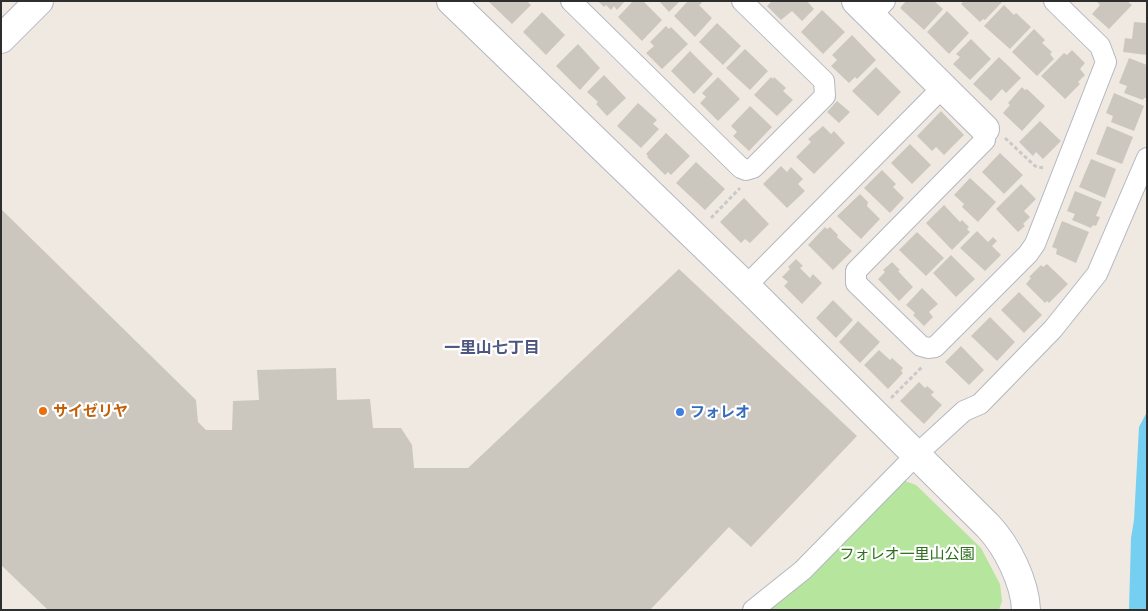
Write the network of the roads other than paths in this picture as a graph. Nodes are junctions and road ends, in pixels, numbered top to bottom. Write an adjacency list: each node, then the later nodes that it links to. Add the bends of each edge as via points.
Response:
1 (39, 1): 7 (street)
2 (451, 1): 11 (street)
3 (571, 1): 5 (street, via 746,170 754,168 825,96 824,81)
4 (1054, 1): 9 (street, via 1100,46 1106,62 1028,254 935,347 928,348 921,346 856,283 856,271 985,140)
5 (746, 3)
6 (871, 6): 8 (street)
7 (1, 39)
8 (943, 87): 9 (street); 11 (street)
9 (985, 128)
10 (1147, 158): 12 (street, via 1097,274 1053,329 980,404 964,410)
11 (746, 286): 12 (street)
12 (916, 455): 13 (street, via 803,570); 14 (street, via 999,538 1021,583)
13 (753, 610)
14 (1026, 610)

